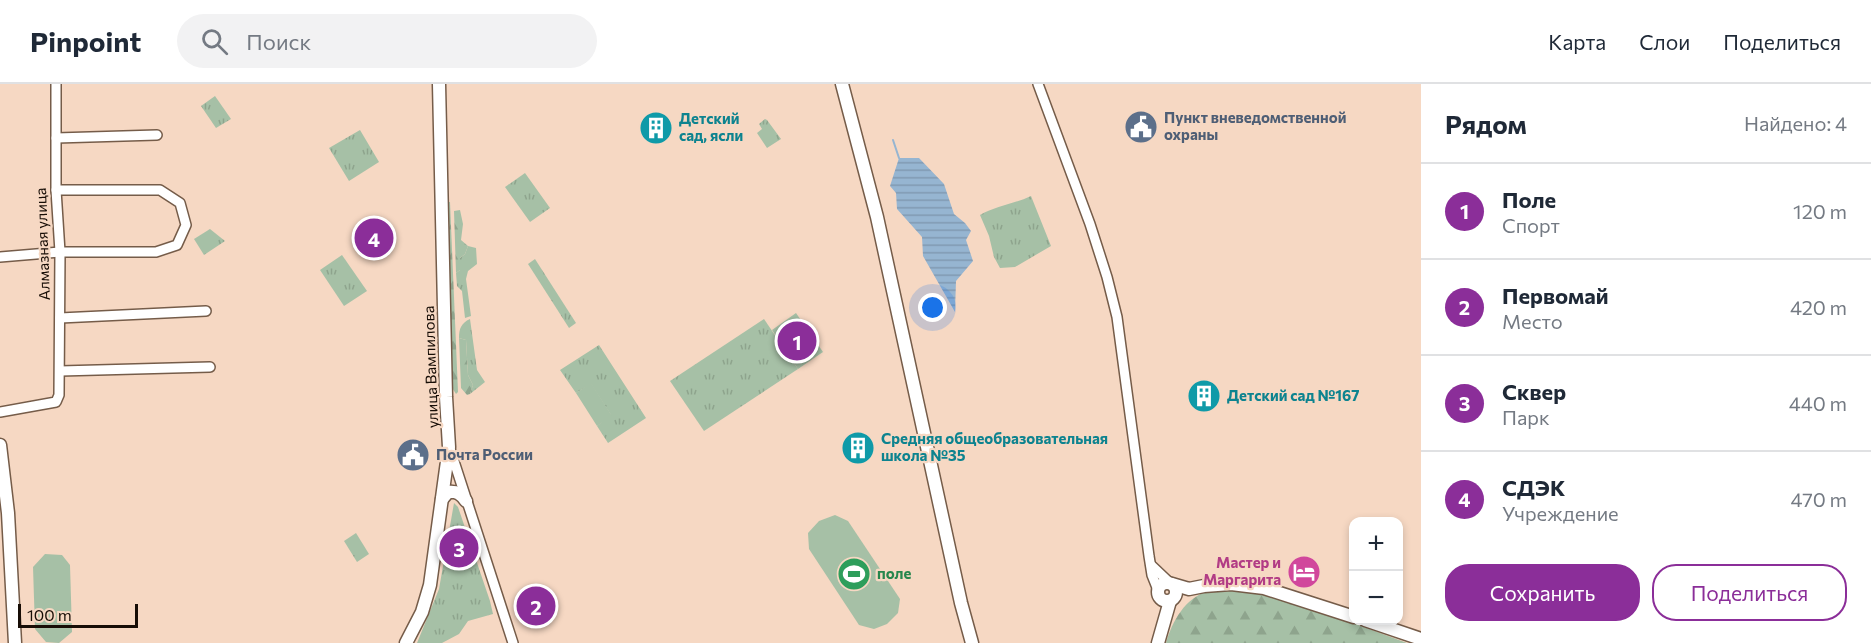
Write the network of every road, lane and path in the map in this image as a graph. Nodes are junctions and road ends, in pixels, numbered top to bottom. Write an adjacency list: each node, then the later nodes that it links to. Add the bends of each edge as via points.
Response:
1 (56, 84): 6 (street, Алмазная улица)
2 (439, 84): 16 (street, улица Вампилова)
3 (842, 84): 29 (street, via 877,217)
4 (1038, 84): 19 (street, via 1090,224 1117,316)
5 (157, 135): 6 (street)
6 (56, 138): 7 (street, Алмазная улица)
7 (56, 190): 8 (street, Алмазная улица); 8 (street, via 160,190 180,203 186,225 177,245 156,252)
8 (60, 252): 9 (street); 11 (street, Алмазная улица)
9 (0, 257)
10 (206, 311): 11 (street)
11 (60, 318): 13 (street, Алмазная улица)
12 (210, 367): 13 (street)
13 (60, 371): 14 (street, Алмазная улица, via 56,402)
14 (0, 412)
15 (0, 445): 26 (street)
16 (449, 447): 17 (street, улица Вампилова); 18 (street)
17 (442, 499): 18 (street, via 454,491); 27 (street, улица Вампилова, via 430,585)
18 (466, 501): 28 (street)
19 (1151, 565): 20 (street); 22 (street)
20 (1171, 584): 21 (street); 22 (street, via 1177,592)
21 (1189, 589): 22 (street); 23 (street, via 1231,584 1263,588)
22 (1165, 596): 30 (street)
23 (1349, 616)
24 (1377, 625): 25 (street)
25 (1421, 639)
26 (15, 643)
27 (406, 643)
28 (513, 643)
29 (972, 643)
30 (1158, 643)

